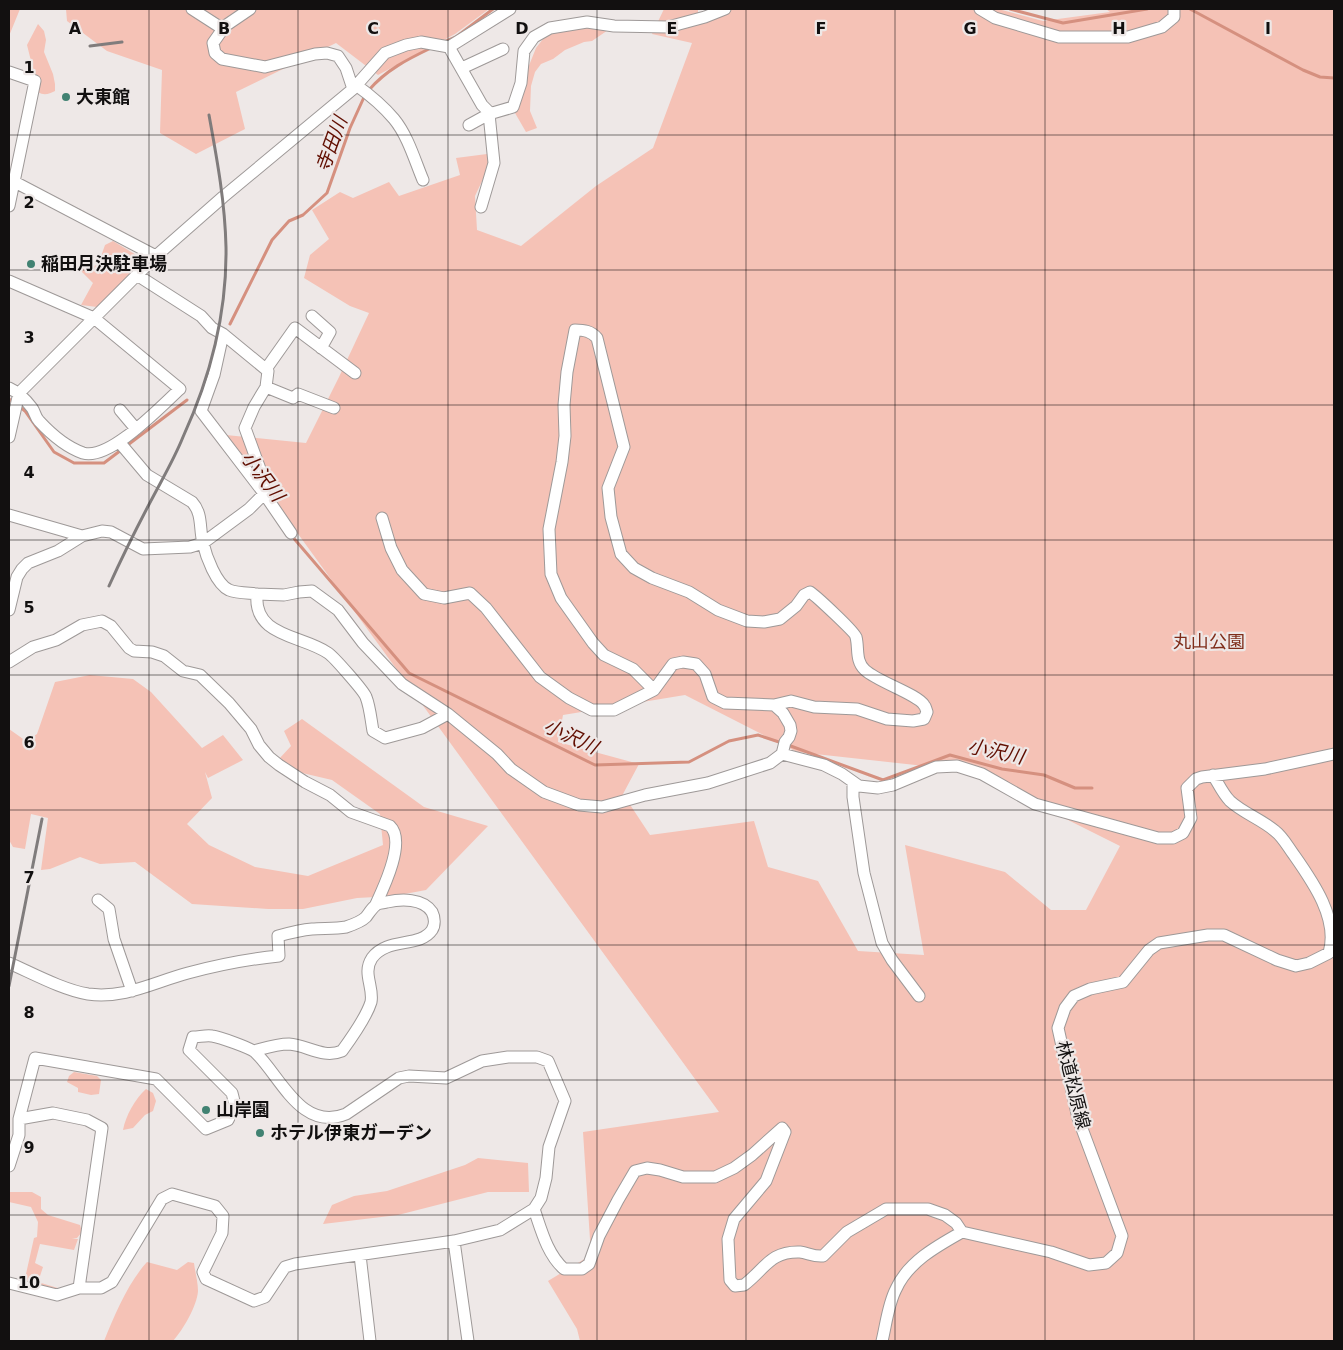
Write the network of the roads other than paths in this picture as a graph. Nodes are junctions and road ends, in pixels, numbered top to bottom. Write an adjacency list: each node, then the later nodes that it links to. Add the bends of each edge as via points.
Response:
1 (192, 9): 7 (street)
2 (250, 9): 7 (street)
3 (510, 9): 8 (street)
4 (725, 9): 13 (street, via 668,27 587,22 550,28 534,37 524,52 513,107)
5 (980, 9): 6 (street, via 995,18 1059,37 1128,37 1162,27)
6 (1174, 13)
7 (223, 29): 12 (street, via 213,43 215,53 222,60 265,66 315,54 332,54 338,56)
8 (447, 46): 10 (street); 12 (street, via 420,42 385,53)
9 (503, 49): 10 (street)
10 (462, 68): 13 (street)
11 (9, 72): 15 (street, via 35,81)
12 (354, 87): 16 (street, via 373,97 395,120); 19 (street)
13 (489, 114): 14 (street); 18 (street, via 494,163)
14 (469, 125)
15 (12, 180): 17 (street); 19 (street)
16 (423, 180)
17 (9, 206)
18 (481, 207)
19 (156, 256): 20 (street)
20 (137, 275): 23 (street); 24 (street, via 202,316 212,328)
21 (9, 281): 23 (street)
22 (312, 316): 25 (street, via 330,332)
23 (94, 318): 29 (street); 33 (street, via 180,389)
24 (223, 334): 26 (street); 36 (street, via 214,375 201,411)
25 (321, 348): 26 (street, via 295,328); 27 (street)
26 (266, 369): 28 (street, via 269,376)
27 (355, 373)
28 (266, 387): 31 (street, via 293,398 298,394); 36 (street, via 245,428 264,480)
29 (14, 391): 30 (street); 35 (street, via 33,409 47,430 84,453 96,453)
30 (12, 408): 34 (street)
31 (334, 408)
32 (120, 410): 33 (street)
33 (136, 429): 35 (street)
34 (9, 436)
35 (120, 443): 41 (street, via 147,475 197,508)
36 (261, 497): 39 (street); 41 (street)
37 (9, 515): 40 (street)
38 (382, 518): 45 (street, via 402,570 424,594 444,598 470,593 486,608 540,677 569,698 592,710 614,710)
39 (291, 533)
40 (82, 536): 41 (street, via 107,531 137,547 150,550); 43 (street, via 22,569)
41 (203, 543): 42 (street, via 218,582 229,590)
42 (256, 594): 47 (street, via 312,591 338,610 363,643 402,684); 47 (street, via 261,619 277,631 328,653 365,695 373,731 385,738 422,728)
43 (9, 610)
44 (9, 662): 53 (street, via 34,647 102,621 111,626 134,651 164,656 183,671 200,675 229,703 251,729 259,745 279,765 330,795 351,812 394,830 396,844 389,876)
45 (654, 690): 46 (street, via 673,664 683,662 696,664 705,674 713,697 724,703); 46 (street, via 633,669 604,655 593,643 561,598 551,574 549,529 562,462 567,372 575,330 585,330 597,338 624,447 608,488 611,517 622,554 634,568 689,592 718,610 747,620 764,622 780,619 810,592 852,629 862,668 916,698 927,712 924,718 913,721 887,719 857,709 814,707 791,701)
46 (774, 705): 48 (street, via 784,713 790,725)
47 (448, 714): 48 (street, via 511,769 544,792 579,805 602,807 708,783 770,763)
48 (782, 754): 51 (street, via 824,765)
49 (1334, 754): 50 (street, via 1265,769)
50 (1212, 775): 51 (street, via 1196,779 1187,788 1192,818 1183,833 1173,838 1158,838 1035,804 982,774 957,766 936,767 878,788); 61 (street, 林道松原線, via 1229,800 1274,830 1317,888 1329,924 1332,943 1329,954 1296,966 1224,935 1198,936 1159,943 1149,950 1123,982 1074,996 1065,1008 1058,1028 1078,1118 1122,1236 1117,1253 1106,1263 1089,1265 1043,1250)
51 (853, 783): 56 (street, via 864,873 882,943)
52 (98, 900): 55 (street, via 109,909 114,939)
53 (376, 904): 55 (street, via 364,919 345,927 310,929 278,936 279,956 187,973); 57 (street, via 416,901 428,906 434,925 425,938 389,945 372,959 367,976 371,1001 342,1051 327,1054 289,1044)
54 (9, 963): 55 (street, via 81,992 113,995)
55 (132, 992)
56 (919, 996)
57 (254, 1051): 58 (street, via 212,1036 193,1037 189,1050 232,1093 236,1105 228,1120 206,1129 156,1079 35,1058); 60 (street, via 293,1099 313,1115 325,1118 346,1114 394,1082 409,1076 446,1078 482,1061 508,1057 537,1057 548,1061 565,1101 549,1148 541,1198)
58 (19, 1119): 59 (street, via 19,1134); 65 (street, via 53,1112 87,1120 102,1128)
59 (9, 1166)
60 (534, 1209): 61 (street, via 556,1262 564,1269 582,1269 589,1264 599,1236 635,1171 646,1168 683,1177 714,1177 740,1164 782,1128 785,1132 766,1182 734,1219 728,1239 730,1280 736,1286 744,1285 782,1253 823,1256 847,1232 886,1209 928,1209 945,1215); 62 (street, via 500,1230)
61 (962, 1232): 68 (street, via 939,1244 905,1272 895,1290)
62 (454, 1240): 63 (street); 67 (street)
63 (360, 1255): 65 (street, via 285,1267 265,1297 254,1301 206,1279 203,1272 222,1233 223,1216 215,1206 172,1194 162,1199 112,1282 100,1288); 66 (street)
64 (9, 1283): 65 (street, via 57,1295)
65 (79, 1288)
66 (370, 1341)
67 (468, 1341)
68 (882, 1341)

